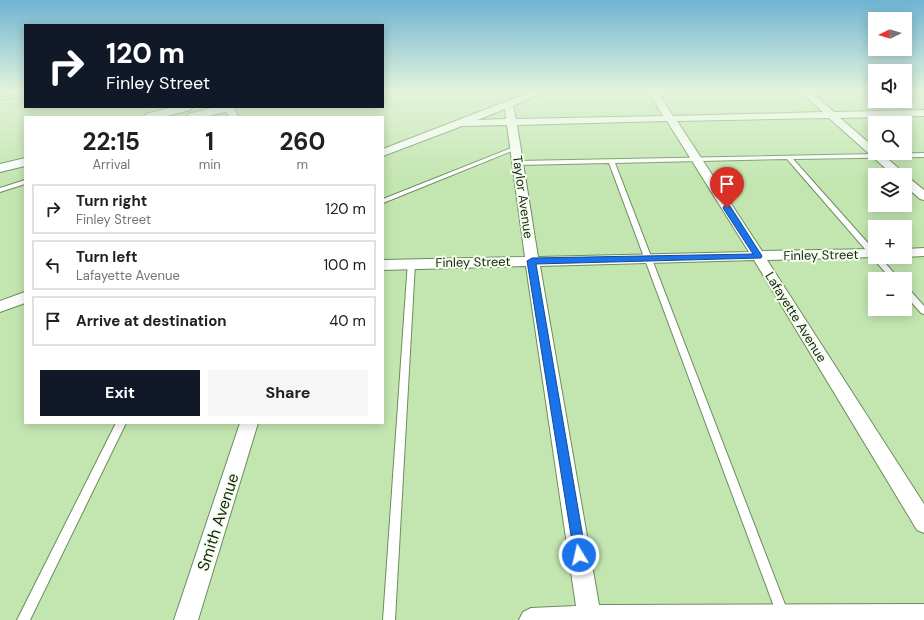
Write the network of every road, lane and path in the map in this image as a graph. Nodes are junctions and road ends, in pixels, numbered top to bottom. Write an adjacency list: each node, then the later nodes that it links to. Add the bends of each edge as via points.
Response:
1 (473, 121): 6 (street)
2 (473, 121): 6 (street)
3 (511, 121): 14 (street, Taylor Avenue)
4 (671, 121): 16 (street, Lafayette Avenue)
5 (838, 121): 7 (street)
6 (462, 123): 9 (street)
7 (868, 147)
8 (24, 150): 13 (street)
9 (384, 153)
10 (868, 154): 15 (lane)
11 (912, 155): 12 (lane)
12 (924, 155)
13 (0, 156)
14 (517, 156): 18 (lane); 26 (lane); 33 (street, Taylor Avenue)
15 (789, 158): 16 (lane); 27 (lane)
16 (696, 159): 18 (lane); 31 (street, Lafayette Avenue)
17 (883, 160): 21 (street)
18 (611, 161): 32 (lane)
19 (24, 162): 20 (street)
20 (0, 168)
21 (892, 168)
22 (24, 182): 24 (lane)
23 (912, 186): 25 (street)
24 (0, 190)
25 (924, 196)
26 (384, 201)
27 (868, 248)
28 (912, 252): 29 (street)
29 (924, 252)
30 (868, 255): 31 (street, Finley Street)
31 (758, 256): 32 (street, Finley Street); 44 (street, Lafayette Avenue)
32 (646, 258): 33 (street, Finley Street); 47 (lane)
33 (532, 261): 34 (street, Finley Street); 46 (street, Taylor Avenue)
34 (411, 263): 35 (street, Finley Street); 50 (lane)
35 (384, 264)
36 (882, 264): 37 (lane)
37 (889, 272)
38 (24, 296): 40 (street)
39 (912, 298): 41 (lane)
40 (0, 307)
41 (924, 311)
42 (120, 424): 48 (lane)
43 (250, 424): 49 (street, Smith Avenue)
44 (924, 523)
45 (924, 616): 47 (street)
46 (590, 618): 47 (street); 51 (street)
47 (784, 618)
48 (22, 620)
49 (186, 620)
50 (389, 620)
51 (531, 620)

